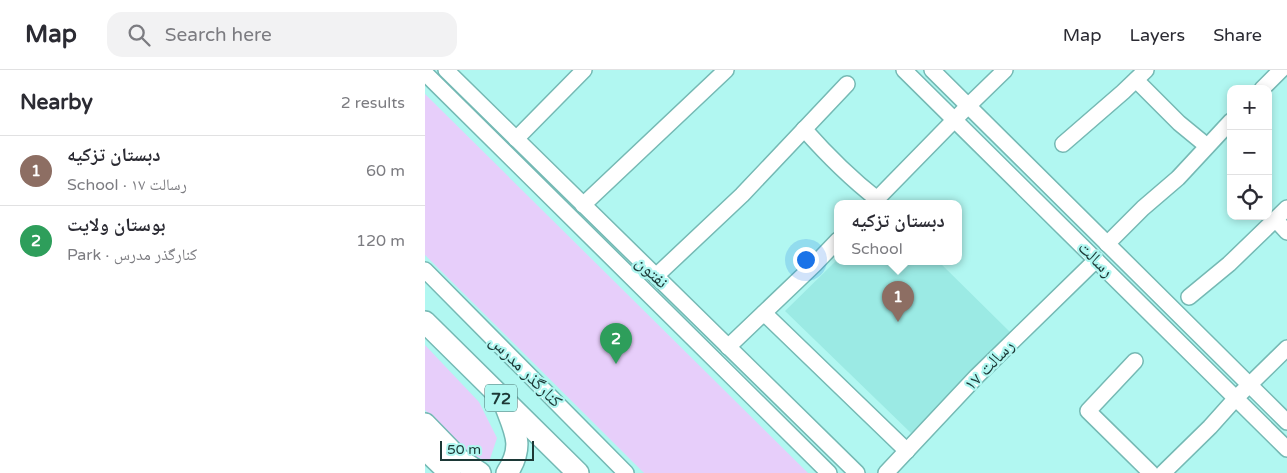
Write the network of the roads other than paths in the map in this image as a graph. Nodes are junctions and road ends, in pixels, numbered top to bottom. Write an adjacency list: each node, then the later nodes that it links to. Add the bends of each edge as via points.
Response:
1 (446, 70): 16 (street, نفتون)
2 (584, 70): 16 (street)
3 (726, 70): 23 (street)
4 (904, 70): 13 (street, رسالت)
5 (932, 70): 12 (street, رسالت)
6 (1005, 70): 12 (street)
7 (1281, 70): 11 (street)
8 (425, 73): 20 (street, نفتون)
9 (1141, 75): 17 (street); 18 (street, via 1179,123)
10 (847, 84): 15 (street)
11 (1266, 85)
12 (968, 106): 13 (street); 28 (street, رسالت)
13 (954, 120): 22 (street); 29 (street, رسالت)
14 (1227, 125): 18 (street)
15 (805, 129): 21 (street); 32 (street, via 742,195)
16 (516, 139): 19 (street, نفتون)
17 (1063, 144)
18 (1207, 146): 28 (street, via 1178,178)
19 (552, 174): 20 (street); 23 (street, نفتون)
20 (539, 186): 46 (street, نفتون)
21 (874, 200)
22 (876, 200)
23 (583, 205): 32 (street, نفتون)
24 (1287, 208): 25 (street)
25 (1276, 220): 26 (street); 34 (street)
26 (1287, 232)
27 (834, 244): 35 (street)
28 (1107, 244): 30 (street, رسالت)
29 (1096, 260): 33 (street, رسالت); 49 (street, رسالت ۱۷, via 977,376)
30 (1129, 266): 33 (street); 40 (street, رسالت)
31 (425, 270): 54 (street, کنارگذر مدرس)
32 (656, 276): 37 (street, نفتون)
33 (1116, 280): 41 (street, رسالت)
34 (1189, 297)
35 (764, 312): 37 (street); 49 (street)
36 (425, 322): 42 (highway, 72)
37 (728, 346): 43 (street, نفتون)
38 (1287, 348): 40 (street)
39 (1135, 361): 58 (street, via 1088,411)
40 (1249, 385): 41 (street); 44 (street, رسالت)
41 (1235, 398): 48 (street, رسالت); 59 (street, via 1210,428)
42 (503, 400): 52 (highway, via 518,436 516,452); 53 (highway, 72)
43 (795, 412): 46 (street); 56 (street, نفتون)
44 (1287, 422)
45 (425, 424): 51 (highway, via 460,460)
46 (781, 426): 55 (street, نفتون)
47 (425, 449): 50 (highway)
48 (1287, 449)
49 (907, 451): 57 (street, رسالت ۱۷)
50 (450, 473)
51 (480, 473)
52 (507, 473)
53 (578, 473)
54 (626, 473)
55 (829, 473)
56 (857, 473)
57 (886, 473)
58 (1151, 473)
59 (1163, 473)

